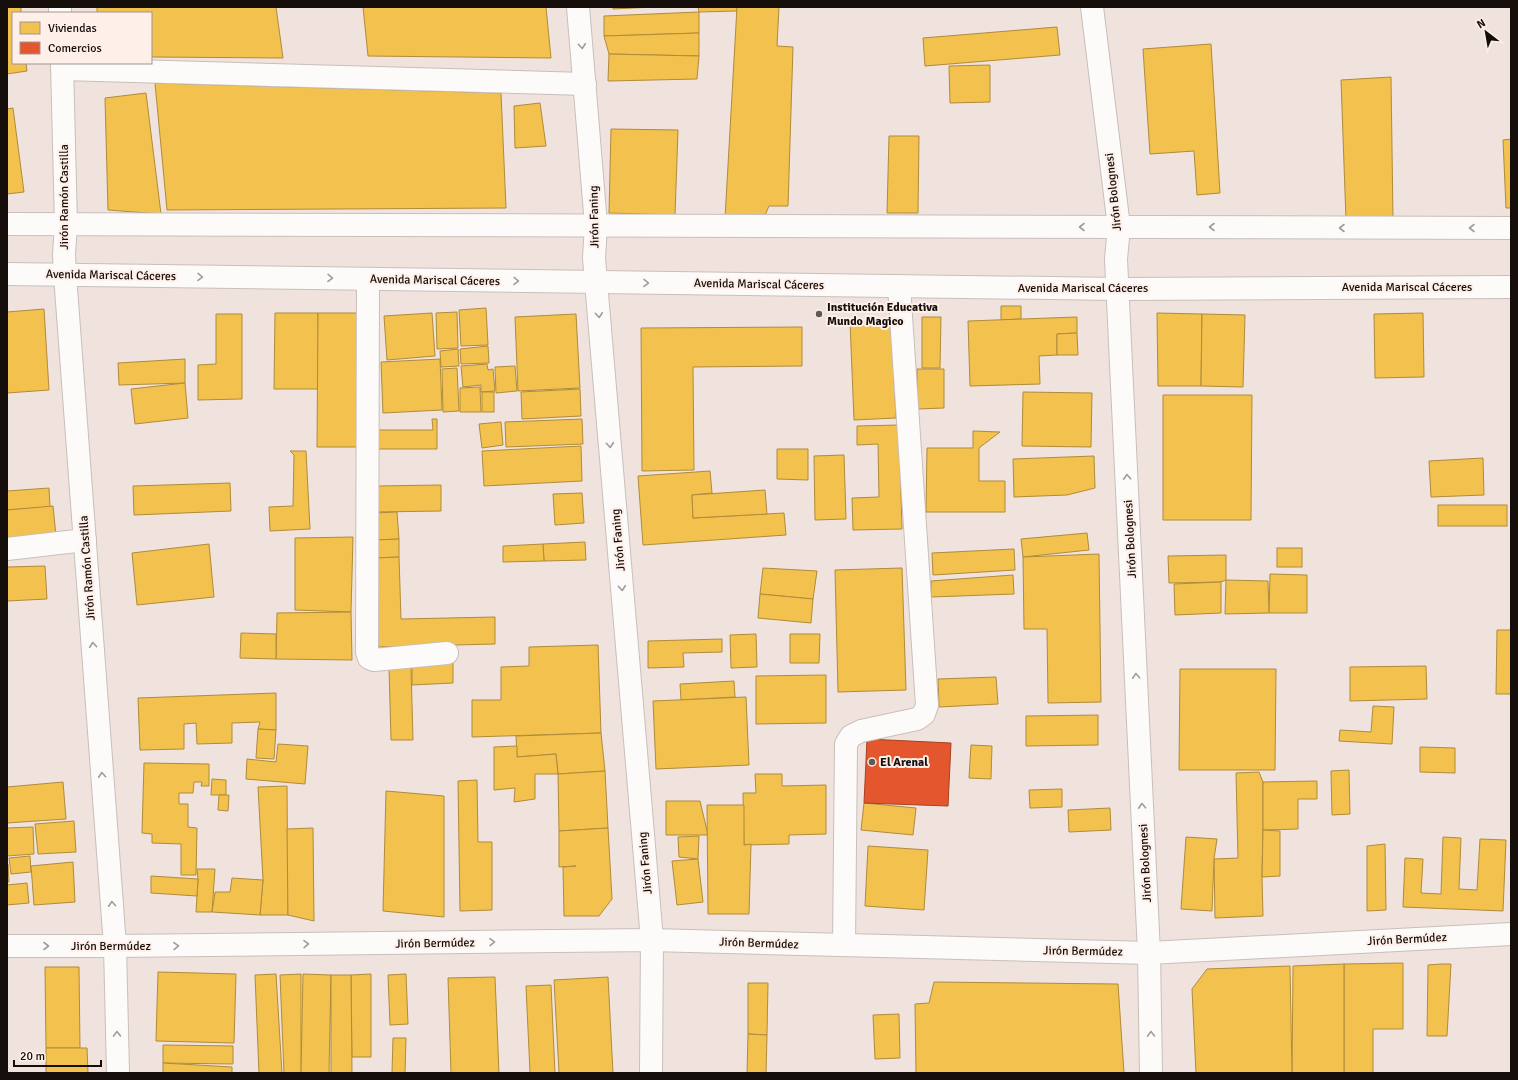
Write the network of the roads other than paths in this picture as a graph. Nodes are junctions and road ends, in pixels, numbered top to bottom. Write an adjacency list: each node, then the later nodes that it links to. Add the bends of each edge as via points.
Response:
1 (578, 7): 4 (street, Jirón Faning, one-way to 4)
2 (1092, 7): 8 (street, Jirón Bolognesi)
3 (62, 66): 4 (street); 6 (street, Jirón Ramón Castilla)
4 (585, 84): 7 (street, Jirón Faning)
5 (7, 224): 6 (street)
6 (66, 225): 7 (street); 11 (street, Jirón Ramón Castilla)
7 (596, 226): 8 (street, one-way to 7); 13 (street, Jirón Faning)
8 (1119, 227): 9 (street, one-way to 8); 16 (street, Jirón Bolognesi, via 1116,259)
9 (1511, 228)
10 (7, 274): 11 (street, Avenida Mariscal Cáceres)
11 (65, 275): 12 (street, Avenida Mariscal Cáceres, one-way to 12); 17 (street, Jirón Ramón Castilla)
12 (368, 279): 13 (street, Avenida Mariscal Cáceres, one-way to 13); 19 (street, via 367,652 369,658 374,660)
13 (596, 282): 14 (street, Avenida Mariscal Cáceres, one-way to 14); 21 (street, Jirón Faning, one-way to 21)
14 (899, 286): 16 (street, Avenida Mariscal Cáceres); 24 (street, via 927,706 924,714 917,719 861,731 851,736 846,744)
15 (1511, 286): 16 (street, Avenida Mariscal Cáceres)
16 (1118, 289): 25 (street, Jirón Bolognesi, one-way to 16)
17 (85, 540): 18 (street); 23 (street, Jirón Ramón Castilla, one-way to 17)
18 (7, 549)
19 (447, 653)
20 (1511, 934): 25 (street, Jirón Bermúdez)
21 (652, 940): 23 (street, Jirón Bermúdez, one-way to 21); 24 (street, Jirón Bermúdez); 27 (street, Jirón Faning)
22 (7, 946): 23 (street, Jirón Bermúdez, one-way to 23)
23 (115, 946): 26 (street, Jirón Ramón Castilla, one-way to 23)
24 (844, 946): 25 (street, Jirón Bermúdez)
25 (1149, 953): 28 (street, Jirón Bolognesi, one-way to 25)
26 (118, 1073)
27 (651, 1073)
28 (1151, 1073)

